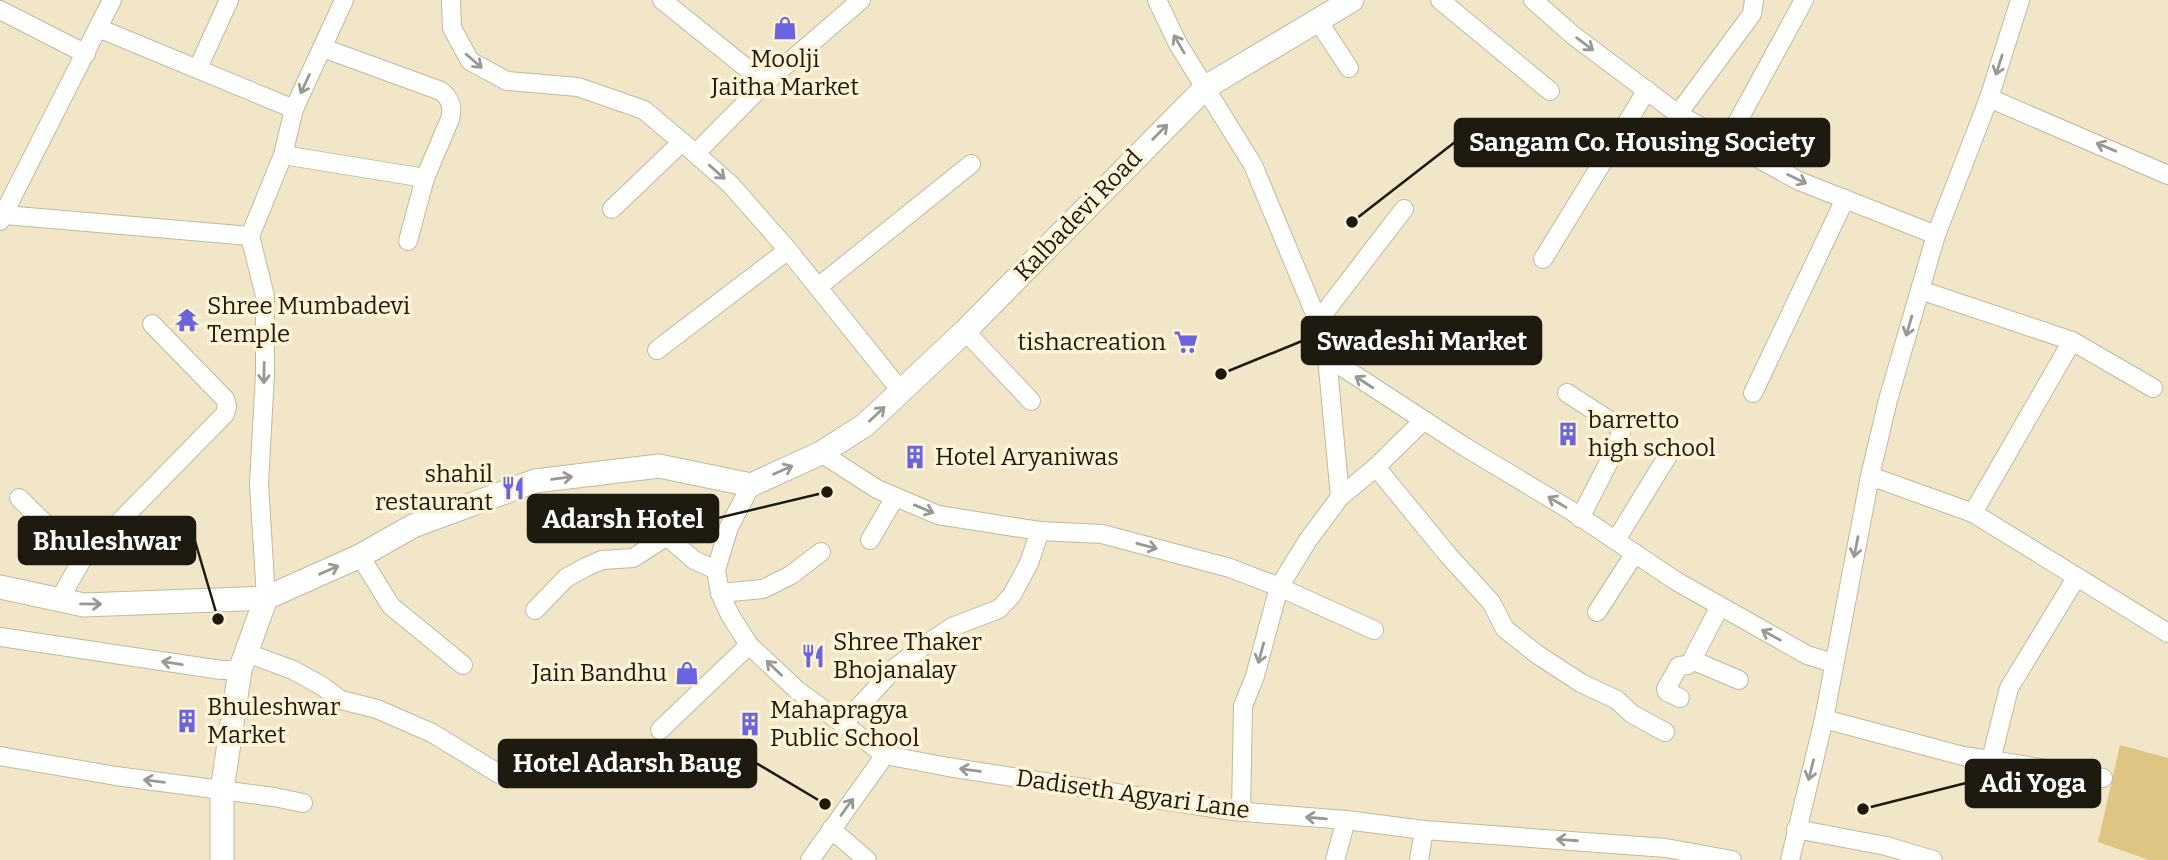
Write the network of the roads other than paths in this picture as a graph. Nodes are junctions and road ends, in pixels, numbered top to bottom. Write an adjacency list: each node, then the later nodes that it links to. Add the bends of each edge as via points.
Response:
1 (112, 0): 15 (street)
2 (229, 0): 18 (street)
3 (344, 0): 16 (street)
4 (451, 0): 28 (street, one-way to 28, via 452,28 470,61 507,81 578,87 644,110)
5 (662, 0): 20 (street)
6 (861, 0): 20 (street)
7 (1157, 0): 21 (street, one-way to 7)
8 (1440, 0): 23 (street)
9 (1533, 0): 22 (street, one-way to 22)
10 (1754, 0): 26 (street, via 1752,14)
11 (1804, 0): 27 (street)
12 (2020, 0): 24 (street, one-way to 24)
13 (1331, 8): 19 (street); 21 (main road, Kalbadevi Road)
14 (0, 9): 17 (street)
15 (98, 28): 17 (street); 18 (street)
16 (323, 48): 25 (street, one-way to 25); 32 (street, via 446,94 452,110)
17 (86, 54): 36 (street)
18 (198, 68): 25 (street)
19 (1349, 68)
20 (765, 83): 28 (street)
21 (1206, 87): 44 (street, via 1253,165); 46 (main road, Kalbadevi Road, one-way to 21)
22 (1647, 90): 26 (street); 41 (street)
23 (1550, 91)
24 (1989, 98): 31 (street, one-way to 24); 37 (street)
25 (294, 109): 29 (street)
26 (1678, 114): 27 (street)
27 (1727, 141): 33 (street, one-way to 33, via 1799,181)
28 (689, 148): 34 (street); 40 (street, one-way to 40, via 732,185)
29 (283, 155): 32 (street); 38 (street)
30 (971, 164): 42 (street)
31 (2168, 175)
32 (425, 178): 39 (street)
33 (1845, 199): 37 (street); 53 (street)
34 (612, 209)
35 (1404, 209): 44 (street)
36 (2, 216): 38 (street)
37 (1936, 235): 43 (street)
38 (250, 236): 78 (street, one-way to 78, via 265,296 259,484)
39 (408, 241)
40 (788, 250): 42 (street); 48 (street)
41 (1543, 259)
42 (818, 287): 51 (street)
43 (1920, 290): 47 (street); 59 (street, one-way to 59)
44 (1318, 321): 49 (street)
45 (152, 324): 72 (street, via 225,399 225,414)
46 (965, 331): 51 (main road, Kalbadevi Road); 54 (street)
47 (2072, 341): 50 (street); 64 (street)
48 (657, 350)
49 (1327, 357): 55 (street, one-way to 49); 62 (street)
50 (2153, 388)
51 (901, 391): 56 (main road, Kalbadevi Road, one-way to 51, via 865,425)
52 (1567, 393): 65 (street, via 1621,432)
53 (1753, 393)
54 (1031, 401)
55 (1424, 420): 58 (street); 65 (street, one-way to 55)
56 (821, 453): 60 (main road, Kalbadevi Road, one-way to 56); 61 (street)
57 (1667, 457): 68 (street)
58 (1376, 467): 62 (street); 96 (street, via 1491,602 1504,629 1581,683 1618,700 1632,714)
59 (1870, 477): 64 (street); 89 (street, one-way to 89)
60 (751, 485): 71 (main road, one-way to 60, via 413,526 536,481 659,466); 73 (street, Dadiseth Agyari Lane, via 729,527)
61 (895, 497): 66 (street, one-way to 66, via 938,515); 67 (street)
62 (1340, 497): 76 (street)
63 (19, 498): 72 (street)
64 (1973, 513): 74 (street)
65 (1580, 518): 68 (street)
66 (1040, 531): 76 (street, one-way to 76, via 1102,534 1230,568); 94 (street, via 1029,563 999,609 925,645 895,668)
67 (870, 540)
68 (1616, 540): 70 (street)
69 (821, 552): 77 (street, via 763,589)
70 (1635, 553): 80 (street); 82 (street)
71 (360, 556): 78 (main road, one-way to 71); 90 (street, via 391,606)
72 (82, 560): 79 (street)
73 (716, 570): 77 (street, Dadiseth Agyari Lane); 81 (street, via 664,538 633,558 586,566 566,578)
74 (2076, 578): 84 (street); 99 (street, via 2009,688)
75 (0, 587): 79 (main road)
76 (1279, 587): 83 (street); 104 (street, one-way to 104, via 1243,706)
77 (720, 593): 86 (street, Dadiseth Agyari Lane)
78 (266, 598): 79 (main road, one-way to 78, via 84,605); 88 (main road)
79 (59, 600)
80 (1720, 606): 87 (street); 89 (street, one-way to 80, via 1807,655)
81 (535, 610)
82 (1597, 612)
83 (1374, 630)
84 (2168, 633)
85 (0, 637): 88 (street, one-way to 85, via 221,670)
86 (749, 645): 94 (street, Dadiseth Agyari Lane, one-way to 86, via 797,690); 95 (street)
87 (1692, 660): 91 (street); 92 (street, via 1679,666 1666,688)
88 (243, 662): 100 (street, via 293,670 341,700 377,709 422,729); 102 (main road)
89 (1833, 663): 93 (street)
90 (463, 665)
91 (1739, 680)
92 (1680, 698)
93 (1824, 719): 99 (street); 107 (street, one-way to 107)
94 (843, 723): 97 (street, Dadiseth Agyari Lane)
95 (660, 730)
96 (1665, 732)
97 (885, 755): 104 (street, Dadiseth Agyari Lane, one-way to 97); 106 (street, one-way to 97)
98 (0, 756): 102 (street, one-way to 98)
99 (1992, 760): 101 (street)
100 (501, 775)
101 (2103, 778)
102 (222, 790): 103 (street); 110 (main road)
103 (303, 803)
104 (1241, 812): 105 (street, Dadiseth Agyari Lane, one-way to 104)
105 (1346, 820): 108 (street, Dadiseth Agyari Lane); 113 (street)
106 (831, 829): 111 (street); 112 (street)
107 (1796, 829): 116 (street); 117 (street)
108 (1424, 830): 109 (street, Dadiseth Agyari Lane, one-way to 108); 114 (street)
109 (1618, 852): 115 (street, Dadiseth Agyari Lane, via 1666,848)
110 (222, 860)
111 (810, 860)
112 (867, 860)
113 (1335, 860)
114 (1419, 860)
115 (1732, 860)
116 (1790, 860)
117 (1933, 860)

